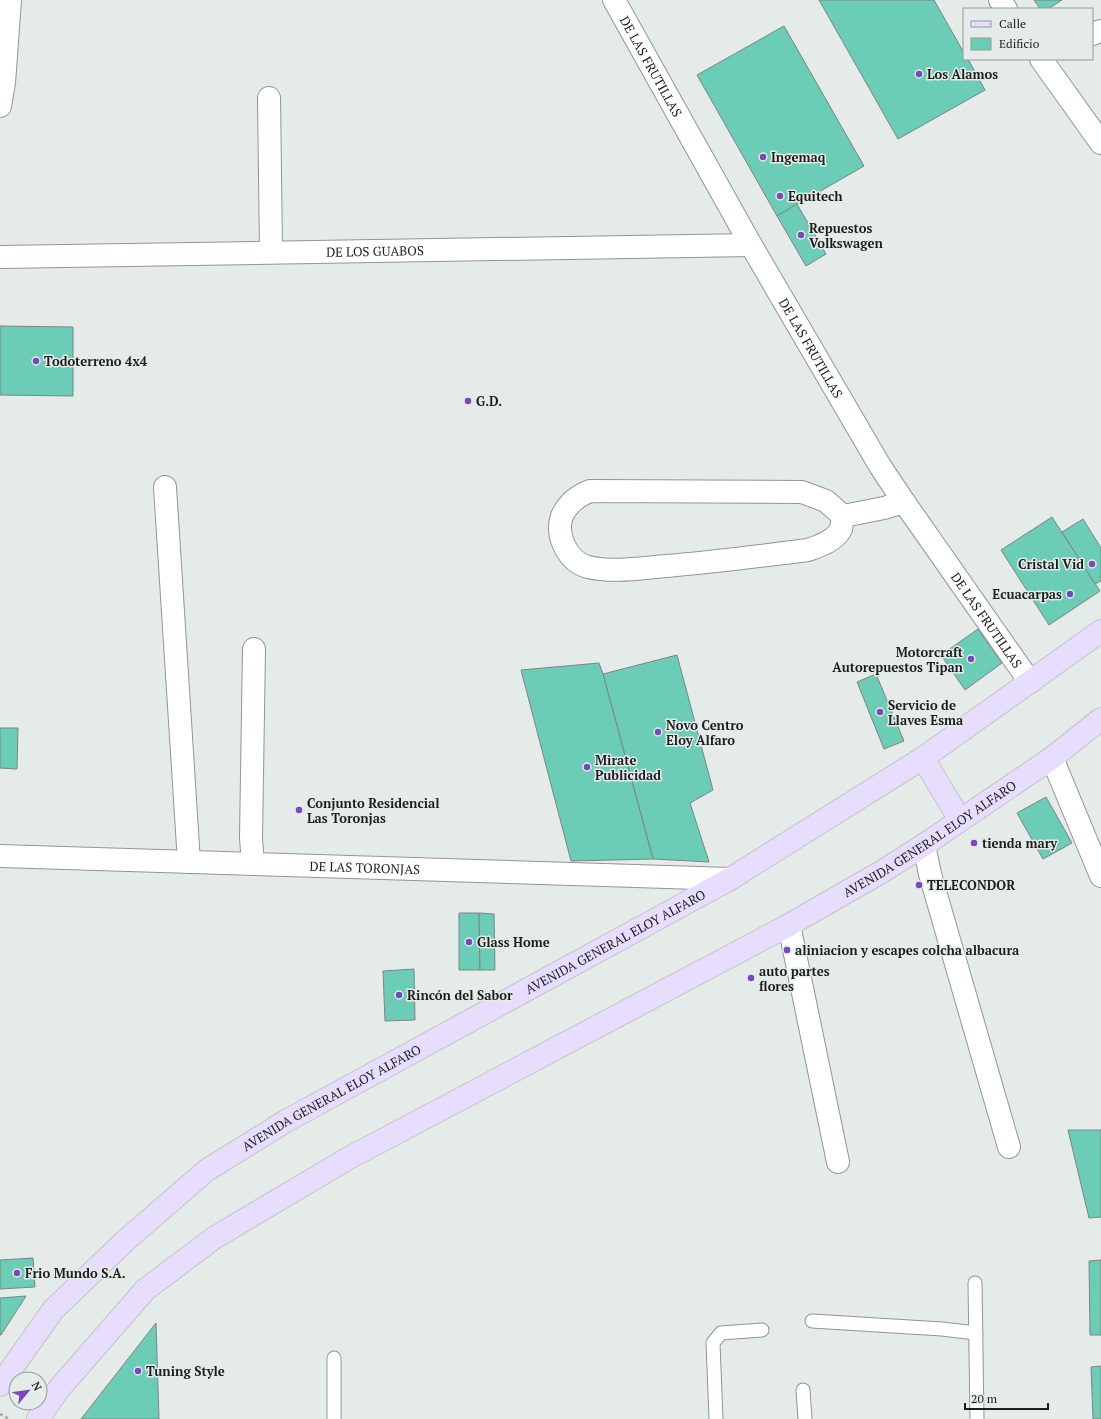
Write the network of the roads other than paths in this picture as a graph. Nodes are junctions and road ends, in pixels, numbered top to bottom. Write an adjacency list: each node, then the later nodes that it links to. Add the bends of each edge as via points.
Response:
1 (10, 0): 5 (street)
2 (614, 0): 7 (street, DE LAS FRUTILLAS)
3 (1042, 60): 6 (street)
4 (268, 98): 8 (street)
5 (0, 106)
6 (1101, 142)
7 (751, 244): 8 (street, DE LOS GUABOS); 11 (street, DE LAS FRUTILLAS, via 876,459)
8 (271, 252): 9 (street, DE LOS GUABOS)
9 (0, 257)
10 (165, 487): 22 (street)
11 (904, 502): 12 (street); 15 (street, DE LAS FRUTILLAS)
12 (843, 516): 12 (street, via 826,501 802,492 590,491 570,502 560,520 564,545 573,559 587,567 618,570 808,550 823,544 835,535 841,529)
13 (1101, 631): 15 (main road, AVENIDA GENERAL ELOY ALFARO)
14 (254, 649): 23 (street, via 251,838)
15 (1030, 682): 17 (main road, AVENIDA GENERAL ELOY ALFARO)
16 (1101, 719): 18 (main road, AVENIDA GENERAL ELOY ALFARO)
17 (923, 758): 19 (main road); 25 (main road, AVENIDA GENERAL ELOY ALFARO)
18 (1052, 758): 19 (main road, AVENIDA GENERAL ELOY ALFARO); 24 (street)
19 (960, 820): 20 (main road, AVENIDA GENERAL ELOY ALFARO)
20 (924, 845): 26 (main road, AVENIDA GENERAL ELOY ALFARO); 27 (street)
21 (0, 856): 22 (street, DE LAS TORONJAS)
22 (189, 862): 23 (street, DE LAS TORONJAS)
23 (254, 864): 25 (street, DE LAS TORONJAS)
24 (1101, 876)
25 (730, 879): 34 (main road, AVENIDA GENERAL ELOY ALFARO, via 286,1121 207,1170 125,1241 54,1310)
26 (789, 925): 28 (street); 36 (main road, AVENIDA GENERAL ELOY ALFARO, via 347,1159 214,1238 145,1290 58,1390)
27 (1009, 1147)
28 (838, 1162)
29 (976, 1283): 32 (lane)
30 (812, 1321): 32 (lane, via 942,1328)
31 (762, 1330): 38 (lane, via 721,1333 713,1344)
32 (976, 1333): 40 (lane)
33 (334, 1358): 37 (lane)
34 (0, 1385)
35 (803, 1390): 39 (lane)
36 (38, 1419)
37 (334, 1419)
38 (716, 1419)
39 (805, 1419)
40 (977, 1419)

